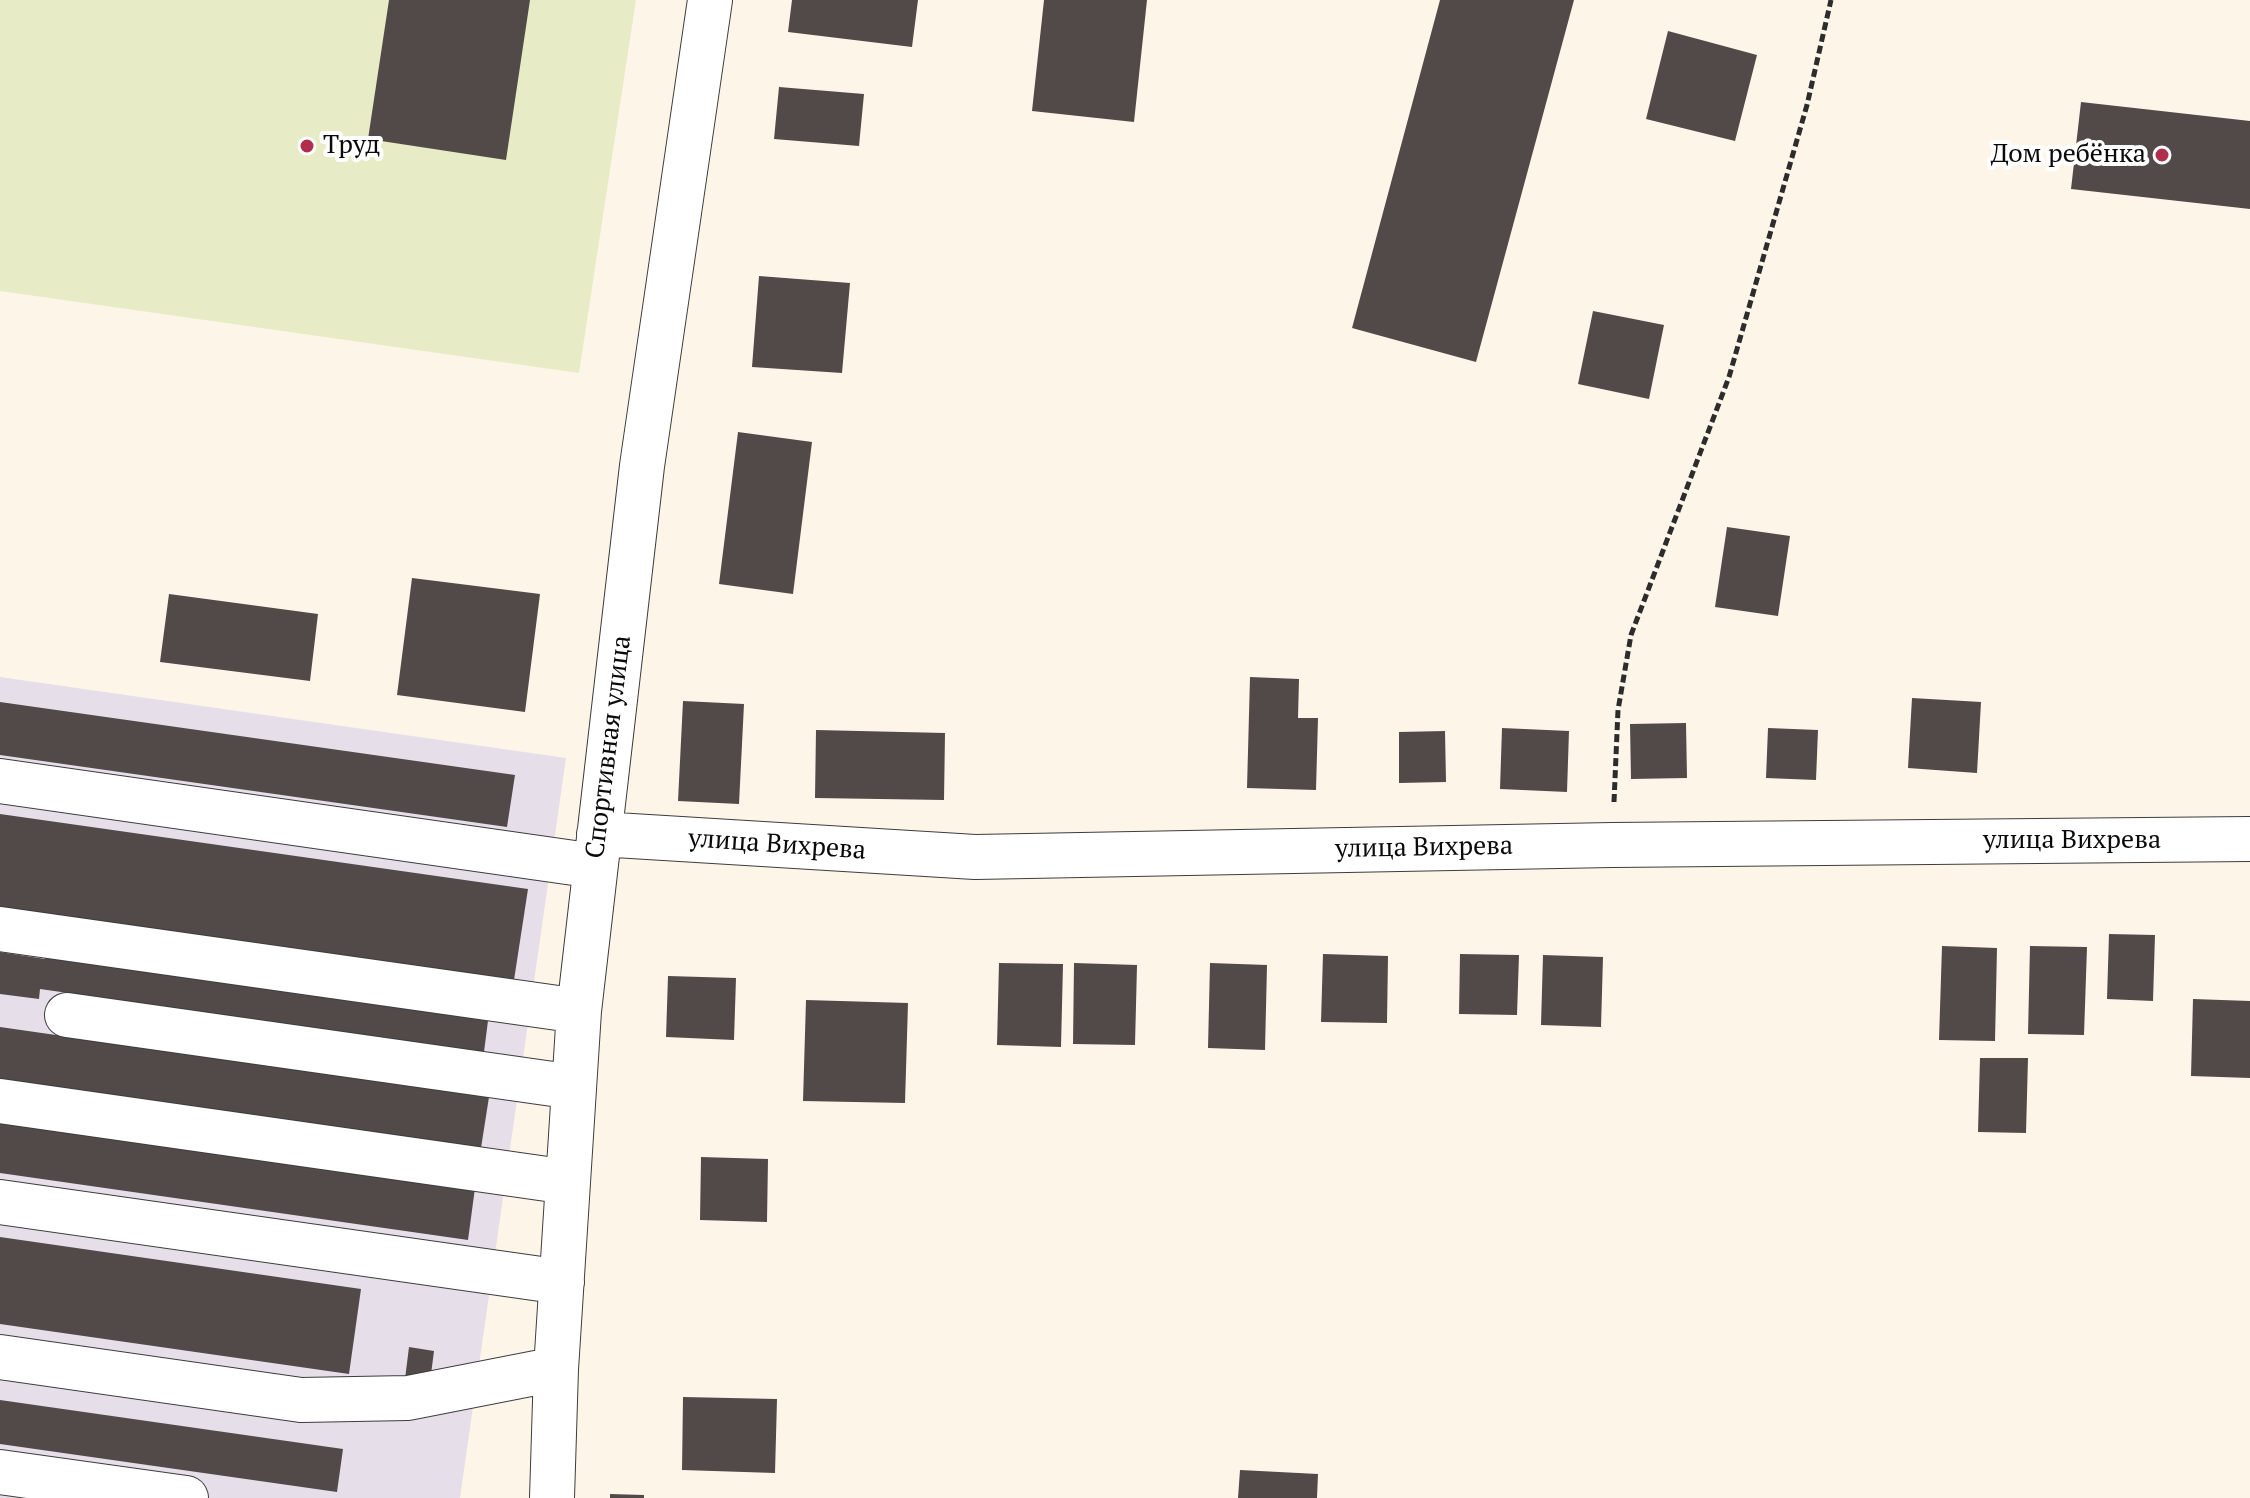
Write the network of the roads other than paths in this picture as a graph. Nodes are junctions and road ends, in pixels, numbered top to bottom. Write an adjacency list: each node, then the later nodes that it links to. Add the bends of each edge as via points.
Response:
1 (710, 0): 4 (street, Спортивная улица, via 642,466)
2 (0, 781): 4 (street, улица Вихрева)
3 (2250, 839): 4 (street, улица Вихрева, via 975,857)
4 (597, 850): 6 (street, Спортивная улица)
5 (0, 929): 6 (street)
6 (579, 1011): 8 (street, Спортивная улица)
7 (67, 1015): 8 (street)
8 (574, 1087): 10 (street, Спортивная улица)
9 (0, 1101): 10 (street)
10 (568, 1182): 12 (street, Спортивная улица)
11 (0, 1202): 12 (street)
12 (562, 1282): 14 (street, Спортивная улица)
13 (0, 1357): 14 (street, via 301,1400 408,1398)
14 (556, 1369): 17 (street, Спортивная улица)
15 (0, 1472): 16 (street)
16 (186, 1498)
17 (552, 1498)

